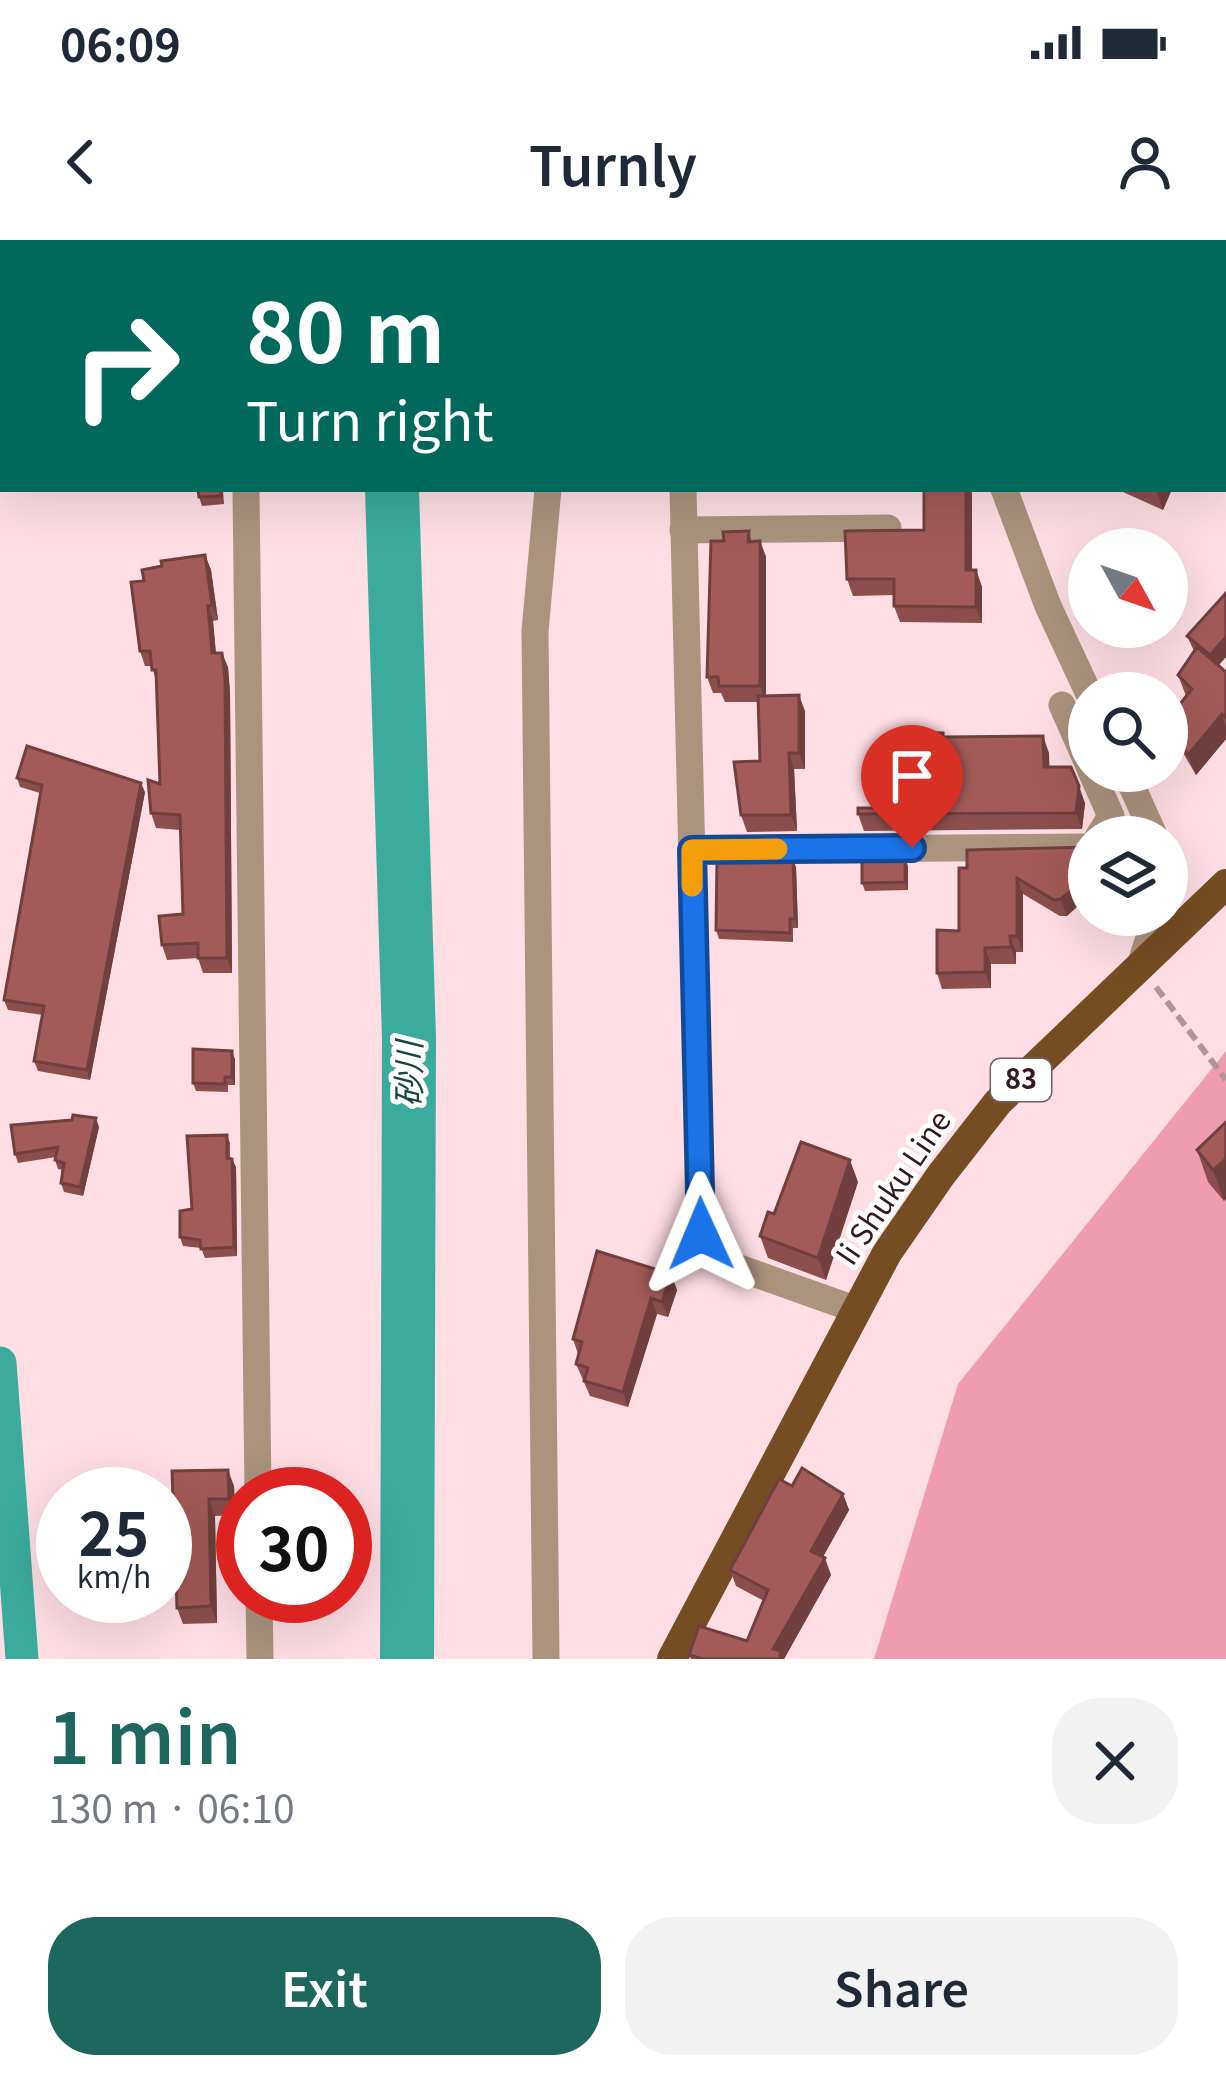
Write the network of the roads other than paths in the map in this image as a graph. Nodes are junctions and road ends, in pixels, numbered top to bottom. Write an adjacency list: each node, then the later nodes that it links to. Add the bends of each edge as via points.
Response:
1 (246, 492): 16 (street)
2 (548, 492): 19 (street, via 535,631)
3 (683, 492): 6 (street)
4 (1005, 492): 7 (street)
5 (888, 528): 6 (street)
6 (683, 530): 11 (street)
7 (1079, 672)
8 (1062, 705): 9 (street)
9 (1068, 719)
10 (1068, 847): 11 (street)
11 (692, 850): 15 (street, via 701,1234 725,1263)
12 (1226, 884): 14 (main road, Ii Shuku Line / 83)
13 (1149, 936): 14 (street)
14 (1140, 966): 15 (main road, Ii Shuku Line / 83, via 998,1102 886,1253)
15 (857, 1310): 20 (main road, Ii Shuku Line / 83)
16 (258, 1467)
17 (259, 1623): 18 (street)
18 (260, 1659)
19 (546, 1659)
20 (672, 1659)

